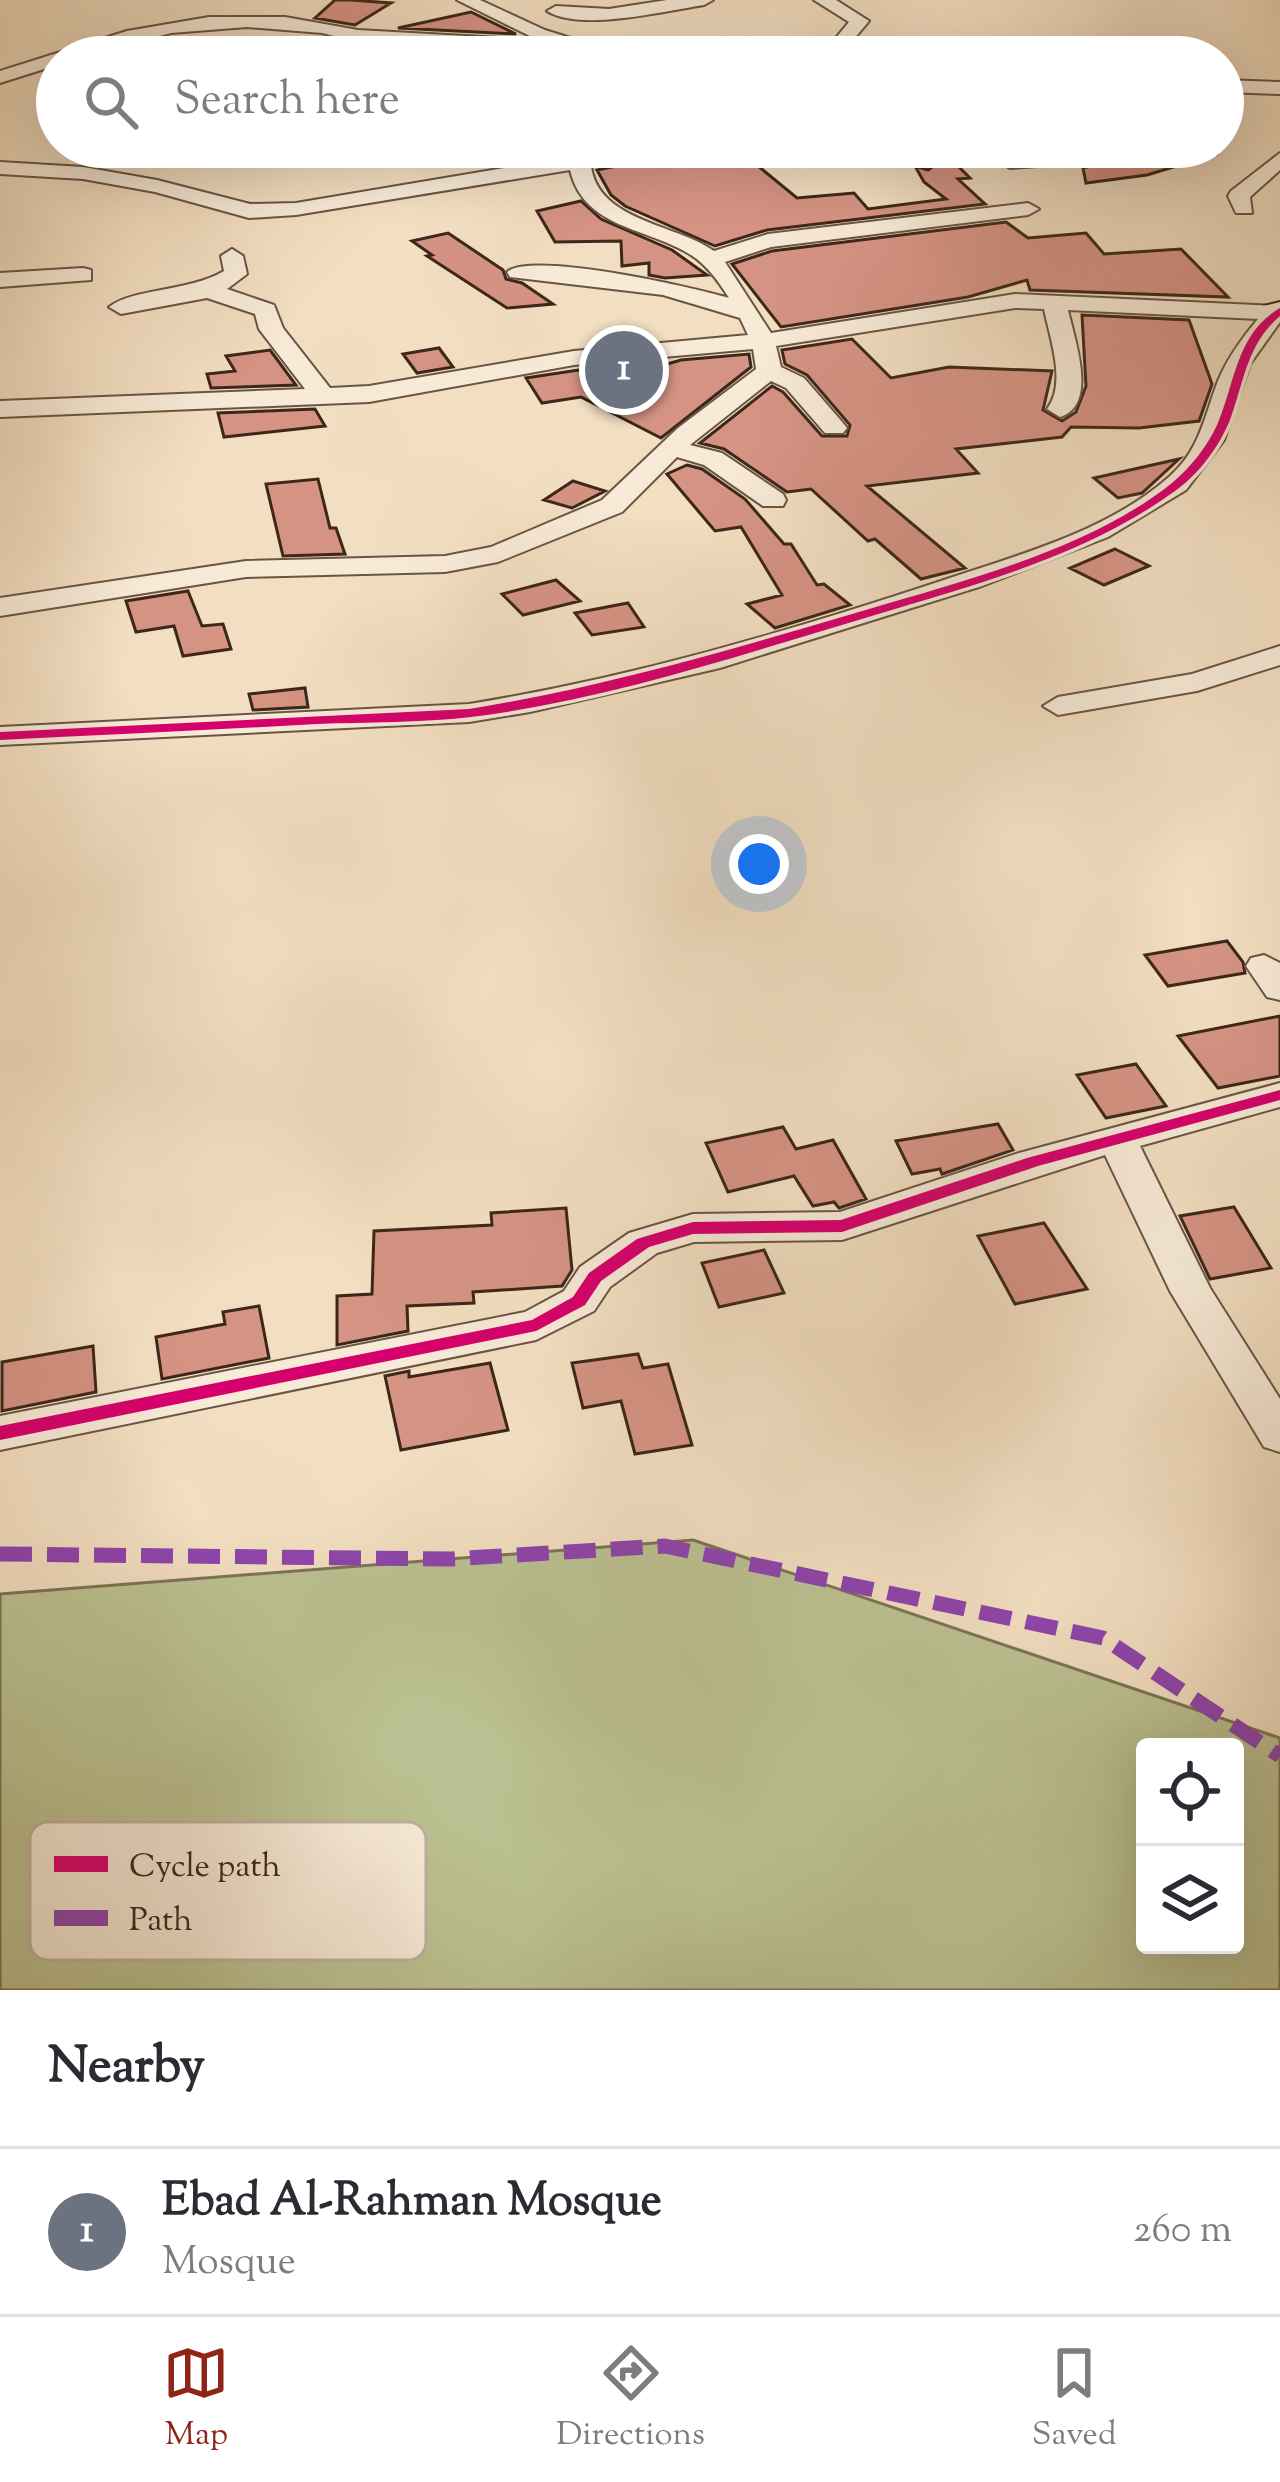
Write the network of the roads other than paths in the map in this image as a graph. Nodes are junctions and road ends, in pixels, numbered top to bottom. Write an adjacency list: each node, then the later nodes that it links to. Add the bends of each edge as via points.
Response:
1 (466, 0): 7 (street)
2 (704, 0): 4 (street, via 609,14)
3 (823, 0): 9 (street, via 860,21)
4 (564, 5): 8 (street)
5 (137, 36): 6 (street, via 244,20)
6 (358, 36)
7 (534, 36)
8 (546, 36)
9 (847, 36)
10 (36, 66): 11 (street)
11 (0, 76)
12 (1244, 87): 13 (street)
13 (1280, 88)
14 (1280, 159): 21 (street, via 1239,196)
15 (0, 168): 19 (street)
16 (138, 168): 19 (street)
17 (507, 168): 19 (street, via 249,211)
18 (583, 168): 23 (street, via 591,197 621,219)
19 (120, 179)
20 (1028, 208): 23 (street, via 767,241)
21 (1244, 208)
22 (232, 256): 27 (street, via 236,274)
23 (710, 259): 31 (street)
24 (518, 272): 31 (street, via 625,278)
25 (82, 275): 26 (street)
26 (0, 280)
27 (208, 291): 29 (street); 34 (street, via 266,310 271,329)
28 (1054, 301): 30 (street); 32 (street); 36 (street, via 1068,364)
29 (121, 307)
30 (1278, 312): 43 (street, via 1238,364 1217,436 1176,484 1103,527 997,572 707,662 531,704)
31 (748, 313): 32 (street)
32 (766, 341): 33 (street); 34 (street, via 574,358)
33 (769, 371): 37 (street, via 795,383); 38 (street)
34 (324, 397): 35 (street)
35 (0, 409)
36 (1060, 409)
37 (834, 428)
38 (671, 448): 39 (street, via 713,459); 40 (street, via 612,506 498,554 445,564 246,569)
39 (773, 500)
40 (0, 607)
41 (1280, 655): 42 (street, via 1197,682)
42 (1058, 706)
43 (0, 736)
44 (1280, 1095): 45 (street)
45 (1118, 1141): 46 (street, via 842,1226 693,1228 644,1243 595,1277 579,1301 536,1325); 47 (street, via 1191,1291)
46 (0, 1433)
47 (1280, 1435)

